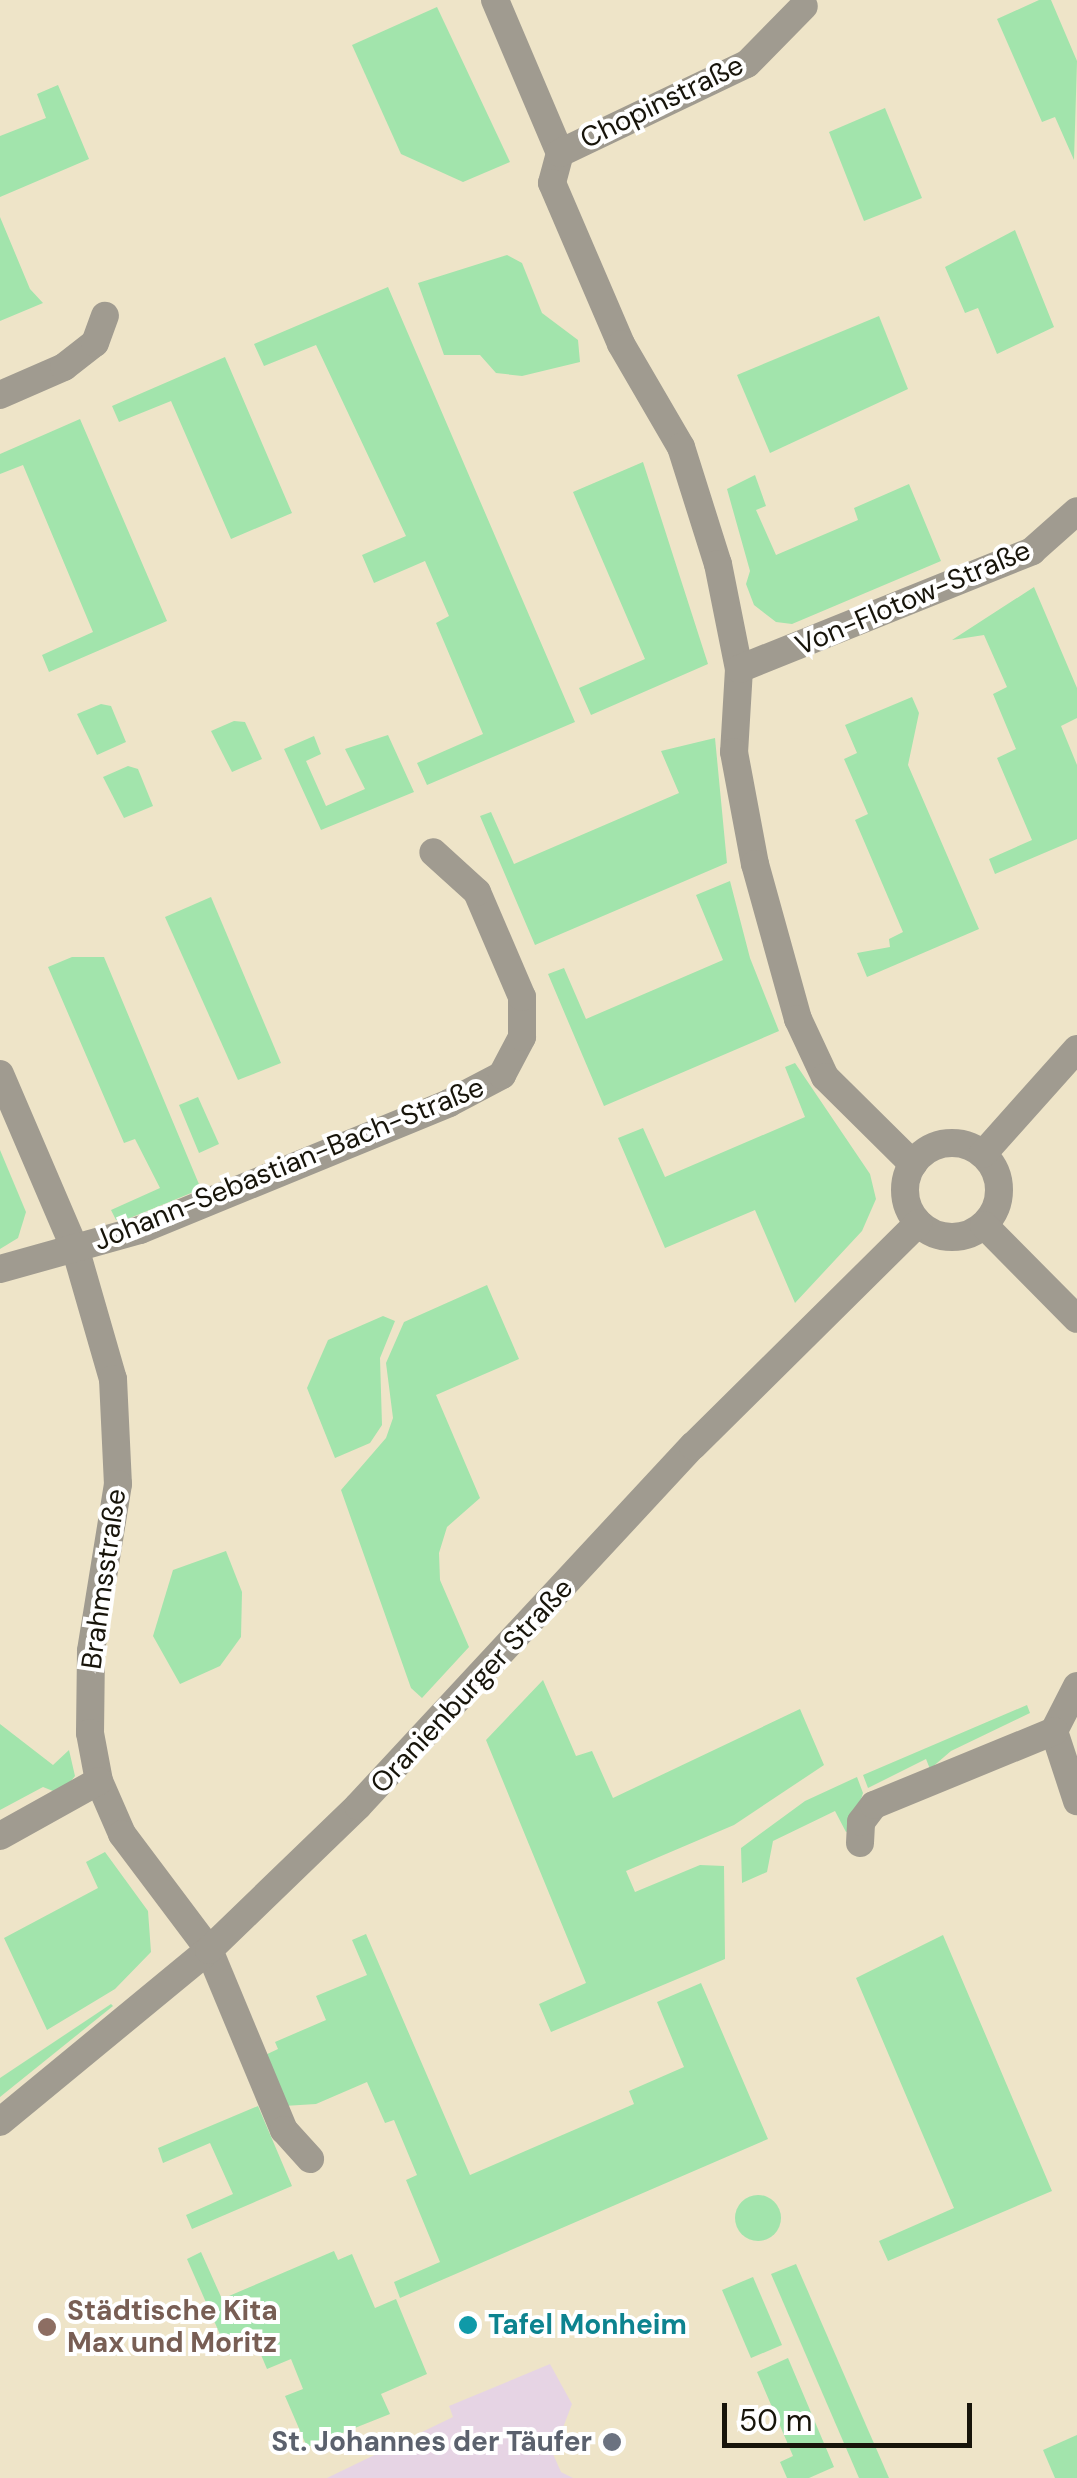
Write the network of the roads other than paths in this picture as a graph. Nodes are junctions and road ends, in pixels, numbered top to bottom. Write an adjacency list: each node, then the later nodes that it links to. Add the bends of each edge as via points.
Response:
1 (495, 0): 3 (street)
2 (804, 6): 3 (street, Chopinstraße, via 747,64)
3 (560, 153): 7 (street, via 552,183 621,344 680,447 718,564)
4 (104, 316): 5 (street, via 96,342 64,367)
5 (0, 396)
6 (1077, 511): 7 (street, Von-Flotow-Straße, via 1032,551)
7 (739, 669): 12 (street, via 734,752 755,864 798,1019 825,1077)
8 (433, 852): 15 (street, Johann-Sebastian-Bach-Straße, via 476,892 522,996 522,1037 509,1068 448,1104)
9 (1077, 1050): 11 (street)
10 (0, 1074): 15 (street, Brahmsstraße)
11 (983, 1154): 12 (street, via 946,1143); 14 (street, via 999,1181 999,1197)
12 (913, 1164): 13 (street, via 906,1201)
13 (918, 1223): 14 (street, via 951,1238); 24 (street, Oranienburger Straße, via 693,1446 402,1762)
14 (984, 1225): 17 (street)
15 (76, 1251): 16 (street, Johann-Sebastian-Bach-Straße); 20 (street, Brahmsstraße, via 105,1342 118,1437 114,1527 90,1651 90,1733)
16 (0, 1269)
17 (1077, 1320)
18 (1077, 1686): 19 (street)
19 (1054, 1730): 21 (street); 23 (street, via 874,1805 860,1822)
20 (99, 1781): 22 (street); 24 (street, Brahmsstraße, via 122,1834)
21 (1077, 1801)
22 (0, 1836)
23 (860, 1843)
24 (208, 1950): 25 (street, Oranienburger Straße); 26 (street, Brahmsstraße, via 284,2130)
25 (0, 2122)
26 (310, 2159)

